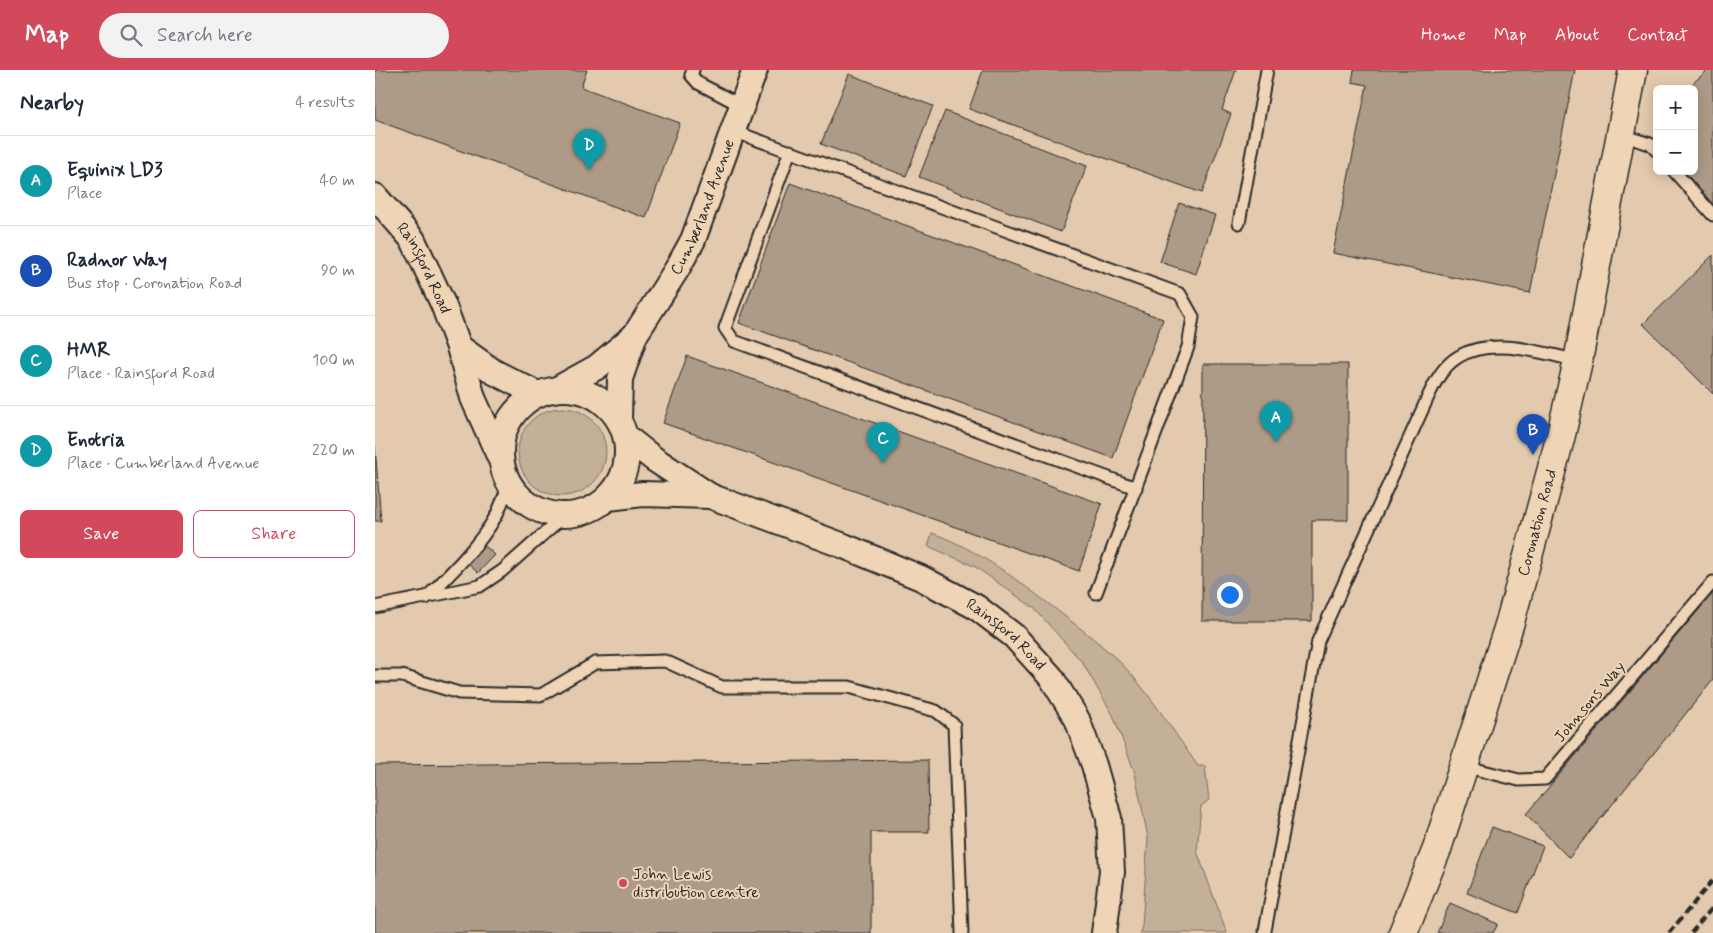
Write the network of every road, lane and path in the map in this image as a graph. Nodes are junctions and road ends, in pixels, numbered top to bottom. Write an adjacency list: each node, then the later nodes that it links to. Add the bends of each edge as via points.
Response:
1 (693, 70): 5 (lane, via 691,75 698,83)
2 (755, 70): 5 (street, Cumberland Avenue)
3 (1267, 70): 13 (lane)
4 (1633, 70): 7 (street, Coronation Road)
5 (742, 106): 6 (street, Cumberland Avenue)
6 (733, 131): 9 (lane); 14 (street, Cumberland Avenue, via 693,240)
7 (1621, 135): 8 (lane); 16 (street, Coronation Road)
8 (1653, 147)
9 (790, 151): 21 (lane, via 1181,294 1193,317 1188,347); 21 (lane, via 725,328 734,341)
10 (1678, 175): 12 (lane)
11 (375, 196): 15 (street, Rainsford Road, via 413,240)
12 (1713, 215)
13 (1239, 222)
14 (635, 335): 17 (street, Cumberland Avenue, via 597,366); 18 (street, Cumberland Avenue, via 620,379)
15 (459, 347): 17 (street, via 494,372); 19 (street, Rainsford Road, via 473,398)
16 (1579, 361): 30 (street, Coronation Road, via 1510,622); 31 (lane, via 1524,349 1472,349 1456,358 1439,376 1427,396 1318,641)
17 (548, 391): 18 (street, via 579,390 597,397 610,407); 19 (street, via 515,410 503,432)
18 (622, 428): 22 (street, Rainsford Road, via 654,460); 23 (street, via 627,457 622,477)
19 (501, 458): 20 (street)
20 (509, 484): 24 (street, via 524,502 539,510); 27 (lane, via 496,516 473,548)
21 (1136, 488): 26 (lane)
22 (710, 496): 23 (street, Rainsford Road, via 643,494); 33 (street, Rainsford Road, via 921,578 976,607 1014,636 1051,677 1077,720 1094,764 1109,818 1112,872)
23 (609, 498): 24 (street, via 588,510)
24 (565, 515): 27 (lane, via 502,571 480,586)
25 (1713, 582): 30 (lane, Johnsons Way, via 1545,779 1519,780)
26 (1096, 593)
27 (426, 598): 28 (lane)
28 (375, 607)
29 (375, 676): 32 (lane, via 402,676 459,693 541,694 595,663 665,661 722,687 849,687 936,711 954,725)
30 (1463, 766): 34 (street, Coronation Road, via 1437,849)
31 (1265, 932)
32 (962, 933)
33 (1104, 933)
34 (1403, 933)

